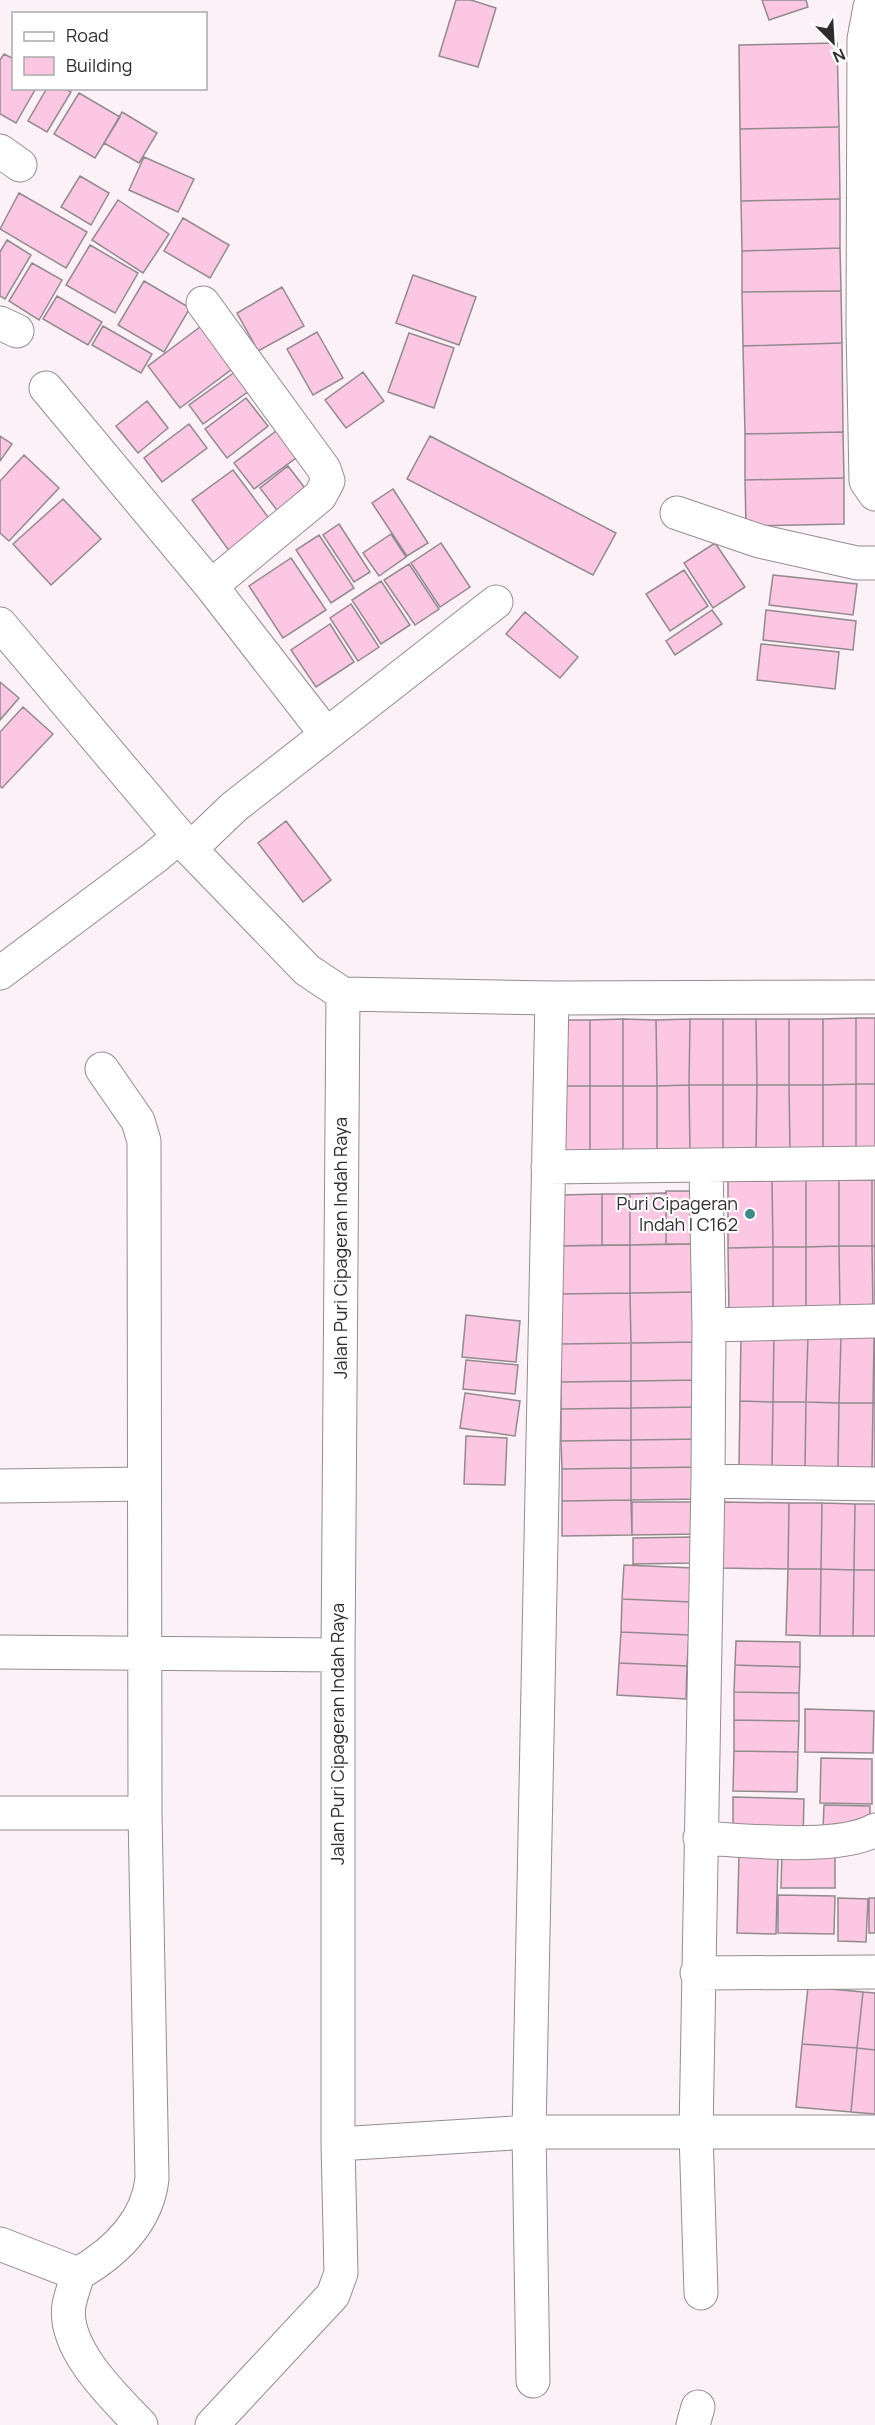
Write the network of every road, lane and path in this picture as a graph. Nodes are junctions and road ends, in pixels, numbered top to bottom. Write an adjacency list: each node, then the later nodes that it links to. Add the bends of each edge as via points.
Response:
1 (875, 1): 3 (street, via 870,7 864,39)
2 (203, 303): 8 (street, via 324,469 328,481 320,496)
3 (869, 328): 5 (street, via 866,481)
4 (46, 388): 8 (street)
5 (875, 494)
6 (677, 513): 7 (street, via 759,541)
7 (875, 564)
8 (211, 586): 11 (street)
9 (496, 602): 11 (street)
10 (0, 624): 12 (street)
11 (326, 734): 12 (street)
12 (184, 843): 13 (street, via 155,857); 14 (street, via 307,970)
13 (5, 960)
14 (343, 994): 16 (street); 29 (street, Jalan Puri Cipageran Indah Raya)
15 (875, 997): 16 (street)
16 (552, 998): 20 (street)
17 (102, 1069): 24 (street, via 138,1121 144,1141)
18 (875, 1163): 19 (street)
19 (706, 1166): 20 (street); 22 (street)
20 (548, 1167): 36 (street)
21 (875, 1321): 22 (street)
22 (709, 1325): 23 (street)
23 (708, 1481): 25 (street); 33 (street)
24 (144, 1484): 26 (street); 28 (street)
25 (875, 1484)
26 (0, 1486)
27 (0, 1652): 28 (street)
28 (146, 1652): 29 (street); 31 (street)
29 (338, 1655): 39 (street, Jalan Puri Cipageran Indah Raya)
30 (0, 1813): 31 (street)
31 (145, 1813): 41 (street, via 150,2196 142,2216 105,2258)
32 (875, 1830): 33 (street, via 855,1839 816,1842)
33 (700, 1838): 35 (street)
34 (875, 1972): 35 (street)
35 (698, 1973): 38 (street)
36 (529, 2132): 38 (street); 39 (street); 43 (street)
37 (875, 2132): 38 (street)
38 (696, 2133): 42 (street)
39 (338, 2144): 45 (street, Jalan Puri Cipageran Indah Raya, via 341,2273 333,2295)
40 (0, 2244): 41 (street)
41 (78, 2274): 44 (street, via 68,2307 71,2335 88,2365)
42 (701, 2293)
43 (532, 2381)
44 (141, 2425)
45 (212, 2425)

